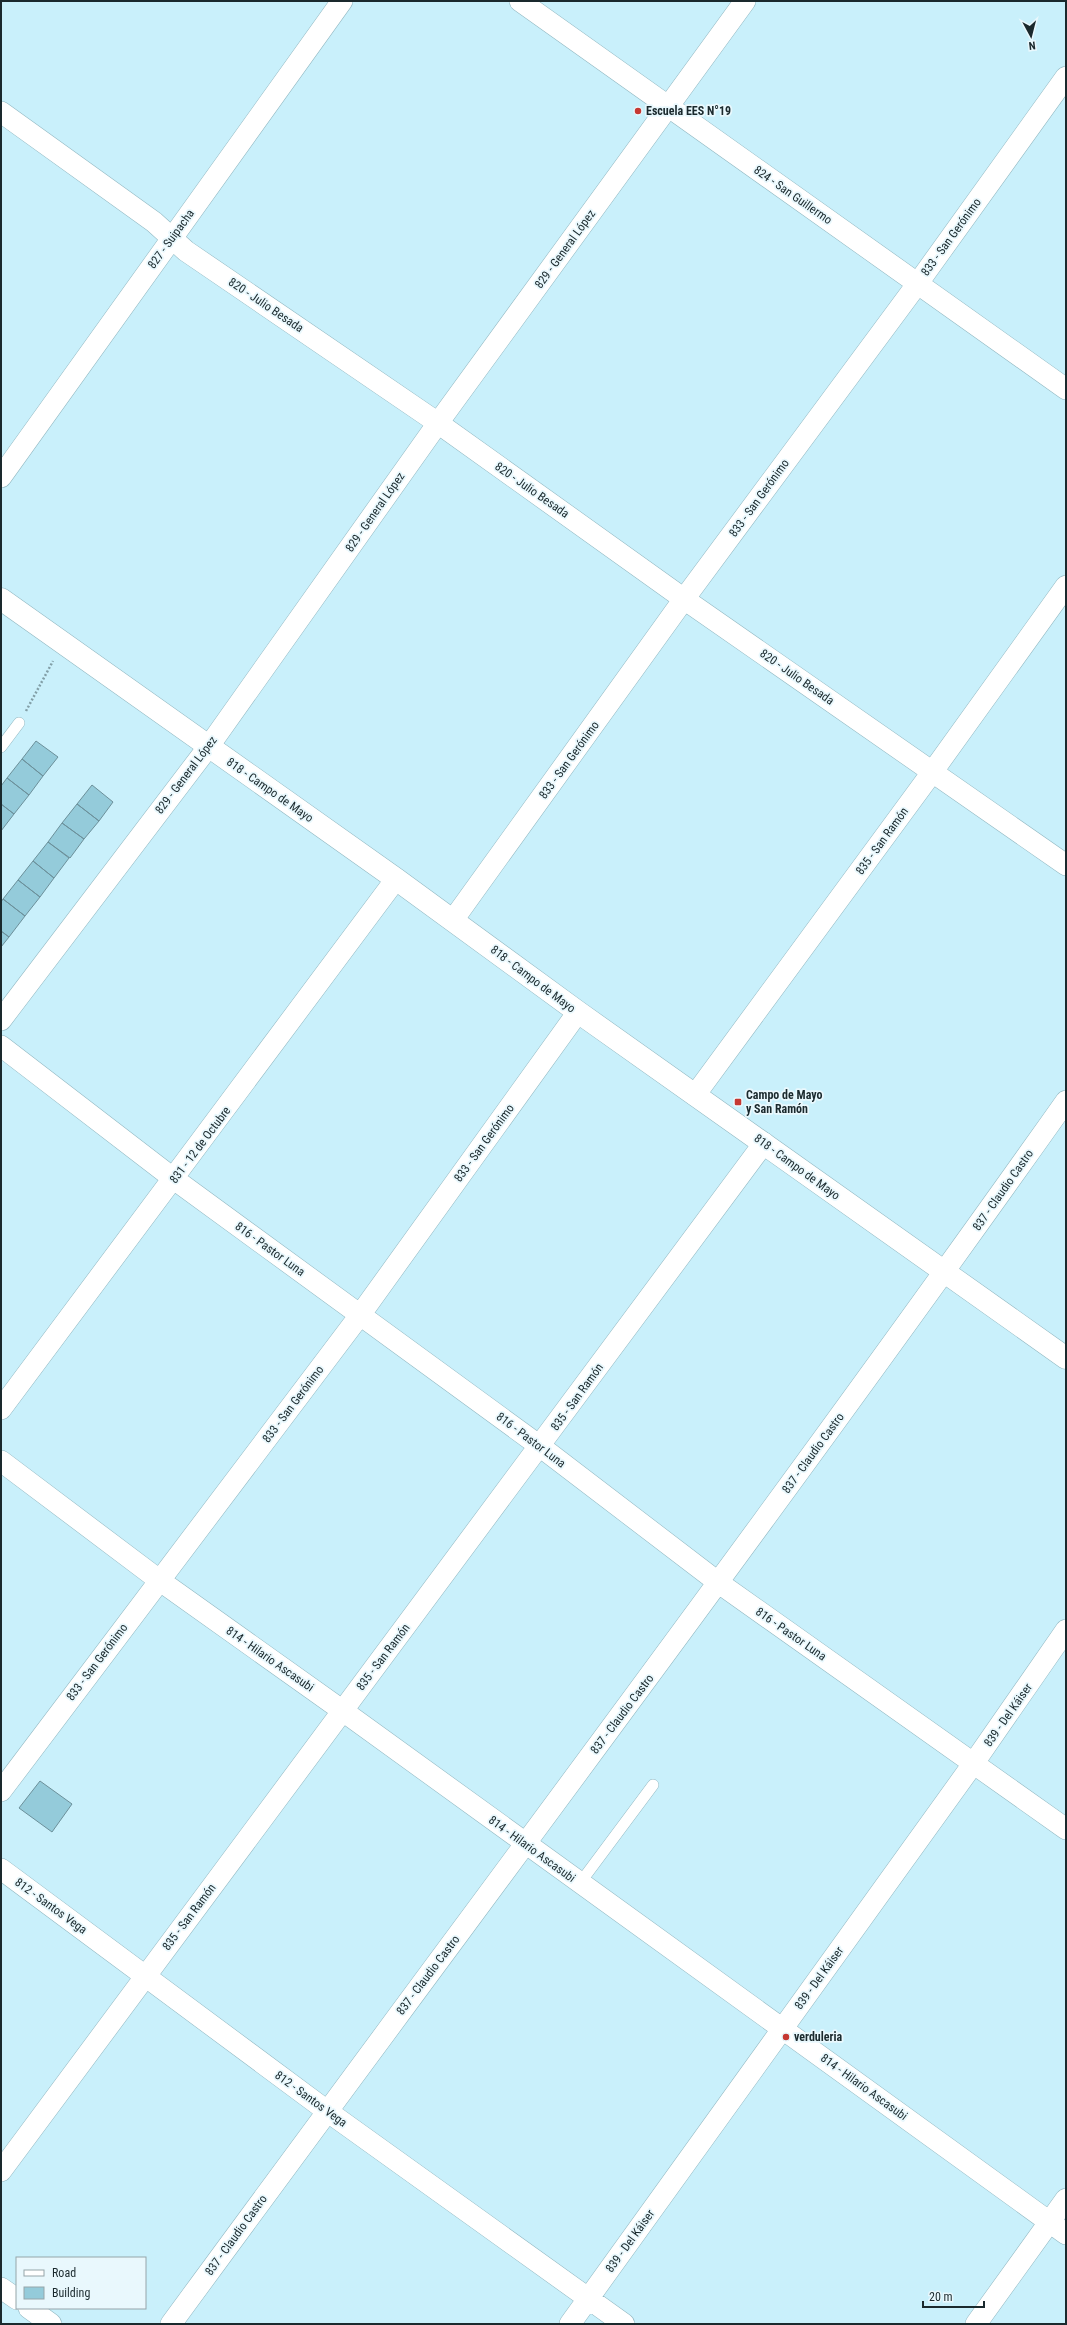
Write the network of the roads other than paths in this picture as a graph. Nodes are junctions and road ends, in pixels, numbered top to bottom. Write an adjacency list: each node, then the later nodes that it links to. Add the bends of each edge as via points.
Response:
1 (342, 1): 7 (street, 827 - Suipacha)
2 (520, 1): 5 (street, 824 - San Guillermo)
3 (745, 1): 5 (street, 829 - General López)
4 (1066, 77): 8 (street, 833 - San Gerónimo)
5 (669, 106): 8 (street, 824 - San Guillermo); 10 (street, 829 - General López)
6 (1, 112): 7 (street, 820 - Julio Besada, via 154,222)
7 (172, 238): 10 (street, 820 - Julio Besada, via 186,251); 11 (street, 827 - Suipacha)
8 (918, 284): 9 (street, 824 - San Guillermo); 14 (street, 833 - San Gerónimo)
9 (1066, 389)
10 (438, 423): 14 (street, 820 - Julio Besada); 16 (street, 829 - General López)
11 (1, 477)
12 (1066, 586): 18 (street, 835 - San Ramón)
13 (1, 599): 16 (street, 818 - Campo de Mayo)
14 (684, 599): 18 (street, 820 - Julio Besada); 21 (street, 833 - San Gerónimo)
15 (19, 723): 17 (lane)
16 (209, 746): 20 (street, 818 - Campo de Mayo); 23 (street, 829 - General López)
17 (1, 747)
18 (934, 771): 19 (street, 820 - Julio Besada); 25 (street, 835 - San Ramón)
19 (1066, 865)
20 (396, 879): 21 (street, 818 - Campo de Mayo); 28 (street, 831 - 12 de Octubre)
21 (453, 920): 22 (street, 818 - Campo de Mayo)
22 (578, 1012): 25 (street, 818 - Campo de Mayo); 30 (street, 833 - San Gerónimo)
23 (1, 1020)
24 (1, 1046): 28 (street, 816 - Pastor Luna)
25 (695, 1095): 27 (street, 818 - Campo de Mayo)
26 (1066, 1101): 29 (street, 837 - Claudio Castro)
27 (764, 1143): 29 (street, 818 - Campo de Mayo); 33 (street, 835 - San Ramón)
28 (174, 1179): 30 (street, 816 - Pastor Luna); 32 (street, 831 - 12 de Octubre)
29 (945, 1272): 31 (street, 818 - Campo de Mayo); 36 (street, 837 - Claudio Castro)
30 (360, 1315): 33 (street, 816 - Pastor Luna); 35 (street, 833 - San Gerónimo)
31 (1066, 1358)
32 (1, 1409)
33 (541, 1446): 36 (street, 816 - Pastor Luna); 38 (street, 835 - San Ramón)
34 (1, 1461): 35 (street, 814 - Hilario Ascasubi)
35 (159, 1580): 38 (street, 814 - Hilario Ascasubi); 41 (street, 833 - San Gerónimo)
36 (719, 1583): 39 (street, 816 - Pastor Luna); 43 (street, 837 - Claudio Castro)
37 (1066, 1630): 39 (street, 839 - Del Káiser)
38 (342, 1711): 43 (street, 814 - Hilario Ascasubi); 46 (street, 835 - San Ramón)
39 (973, 1764): 42 (street, 816 - Pastor Luna); 47 (street, 839 - Del Káiser)
40 (653, 1786): 45 (lane)
41 (1, 1790)
42 (1066, 1829)
43 (525, 1844): 45 (street, 814 - Hilario Ascasubi); 48 (street, 837 - Claudio Castro)
44 (1, 1869): 46 (street, 812 - Santos Vega)
45 (580, 1883): 47 (street, 814 - Hilario Ascasubi)
46 (145, 1975): 48 (street, 812 - Santos Vega); 49 (street, 835 - San Ramón)
47 (783, 2028): 51 (street, 814 - Hilario Ascasubi); 55 (street, 839 - Del Káiser)
48 (327, 2111): 55 (street, 812 - Santos Vega); 58 (street, 837 - Claudio Castro)
49 (1, 2170)
50 (1066, 2198): 51 (street)
51 (1049, 2222): 52 (street, 814 - Hilario Ascasubi); 61 (street)
52 (1066, 2234)
53 (1, 2288): 54 (street)
54 (16, 2298)
55 (588, 2299): 59 (street, 839 - Del Káiser); 60 (street, 812 - Santos Vega)
56 (30, 2309): 57 (street)
57 (51, 2324)
58 (171, 2324)
59 (570, 2324)
60 (624, 2324)
61 (976, 2324)

